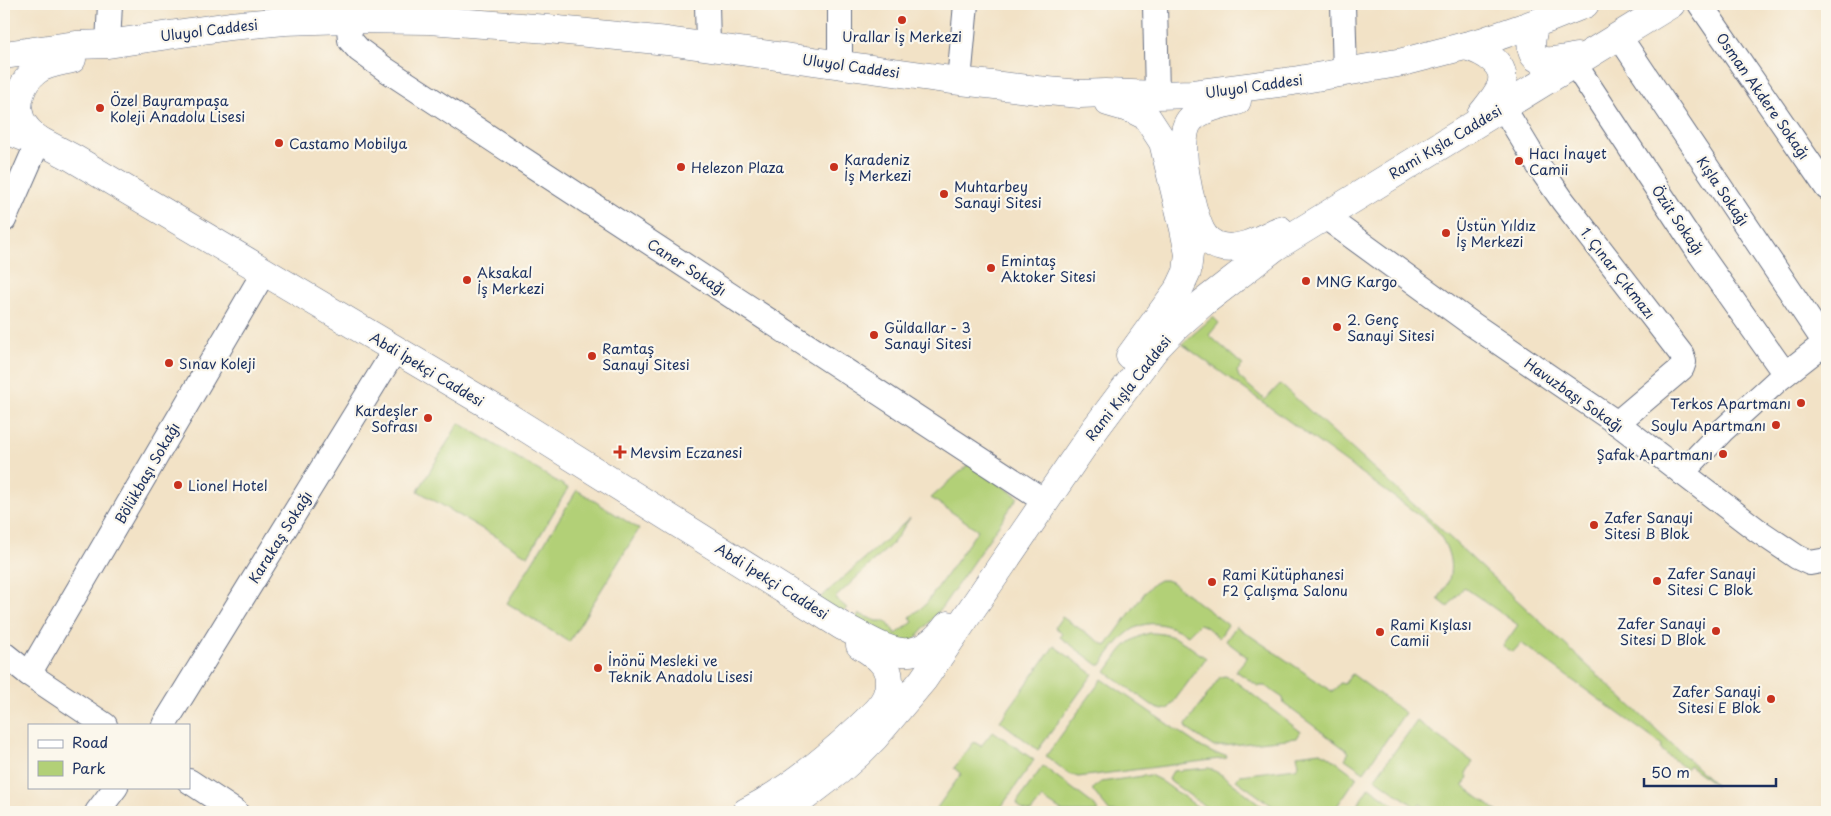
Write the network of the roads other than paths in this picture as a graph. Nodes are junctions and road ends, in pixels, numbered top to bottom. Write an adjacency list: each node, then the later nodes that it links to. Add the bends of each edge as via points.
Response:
1 (110, 4): 13 (street)
2 (707, 4): 14 (street)
3 (840, 4): 18 (street)
4 (966, 4): 20 (street)
5 (1155, 4): 23 (street)
6 (1344, 4): 19 (street)
7 (1585, 4): 11 (main road, Uluyol Caddesi)
8 (1671, 4): 12 (main road, Rami Kışla Caddesi)
9 (1700, 4): 28 (street, Osman Akdere Sokağı)
10 (347, 11): 13 (main road, Uluyol Caddesi); 14 (main road, Uluyol Caddesi); 38 (street, Caner Sokağı, via 350,40 358,50 385,69)
11 (1535, 24): 15 (main road, Uluyol Caddesi); 17 (main road, via 1530,43 1535,57 1551,62)
12 (1619, 36): 17 (main road, Rami Kışla Caddesi); 32 (street, Kışla Sokağı)
13 (108, 44): 16 (main road); 27 (main road, via 93,54 44,66 24,84 20,94 21,119)
14 (708, 46): 18 (main road, Uluyol Caddesi)
15 (1466, 46): 19 (main road, Uluyol Caddesi); 25 (main road, via 1488,55 1501,70 1502,80 1501,87)
16 (4, 55)
17 (1581, 59): 24 (main road, Rami Kışla Caddesi); 34 (street, Özüt Sokağı, via 1698,251)
18 (840, 64): 20 (main road, Uluyol Caddesi)
19 (1345, 72): 21 (main road, Uluyol Caddesi)
20 (958, 81): 22 (main road, Uluyol Caddesi)
21 (1292, 81): 23 (main road, Uluyol Caddesi, via 1192,94); 29 (main road, via 1256,96 1215,106 1191,120 1183,142 1189,191 1200,230 1212,243 1221,247 1242,246)
22 (1080, 94): 23 (main road, Uluyol Caddesi); 36 (main road, via 1132,108 1146,116 1154,127 1163,142 1189,254 1187,272 1180,287 1124,365)
23 (1157, 95)
24 (1503, 107): 25 (main road, Rami Kışla Caddesi); 35 (street, 1. Çınar Çıkmazı, via 1563,201 1682,355 1682,368)
25 (1472, 126): 29 (main road, Rami Kışla Caddesi)
26 (4, 129): 27 (main road, Abdi İpekçi Caddesi)
27 (38, 140): 30 (street); 31 (main road, Abdi İpekçi Caddesi)
28 (1827, 188)
29 (1324, 216): 35 (street, Havuzbaşı Sokağı, via 1472,324); 36 (main road, Rami Kışla Caddesi, via 1275,247 1177,326)
30 (4, 220)
31 (264, 272): 33 (main road, Abdi İpekçi Caddesi); 43 (street, Bölükbaşı Sokağı)
32 (1826, 344): 34 (street)
33 (395, 350): 41 (main road, Abdi İpekçi Caddesi); 45 (street, Karakaş Sokağı)
34 (1785, 374): 37 (street, via 1722,431)
35 (1617, 423): 37 (street, Havuzbaşı Sokağı)
36 (1095, 429): 38 (main road, Rami Kışla Caddesi)
37 (1682, 473): 40 (street, Havuzbaşı Sokağı, via 1797,557 1810,563)
38 (1046, 502): 39 (main road, Rami Kışla Caddesi)
39 (1016, 541): 41 (main road, via 992,562 939,636 920,649 907,652 890,650); 51 (main road, Rami Kışla Caddesi, via 923,680 875,737 840,770)
40 (1827, 560)
41 (842, 626): 50 (main road, via 887,669 890,681 886,697 823,760)
42 (4, 654): 43 (street)
43 (29, 674): 44 (street)
44 (104, 724)
45 (165, 724)
46 (190, 782): 49 (street)
47 (115, 788): 48 (street)
48 (96, 812)
49 (236, 812)
50 (746, 812)
51 (785, 812)

